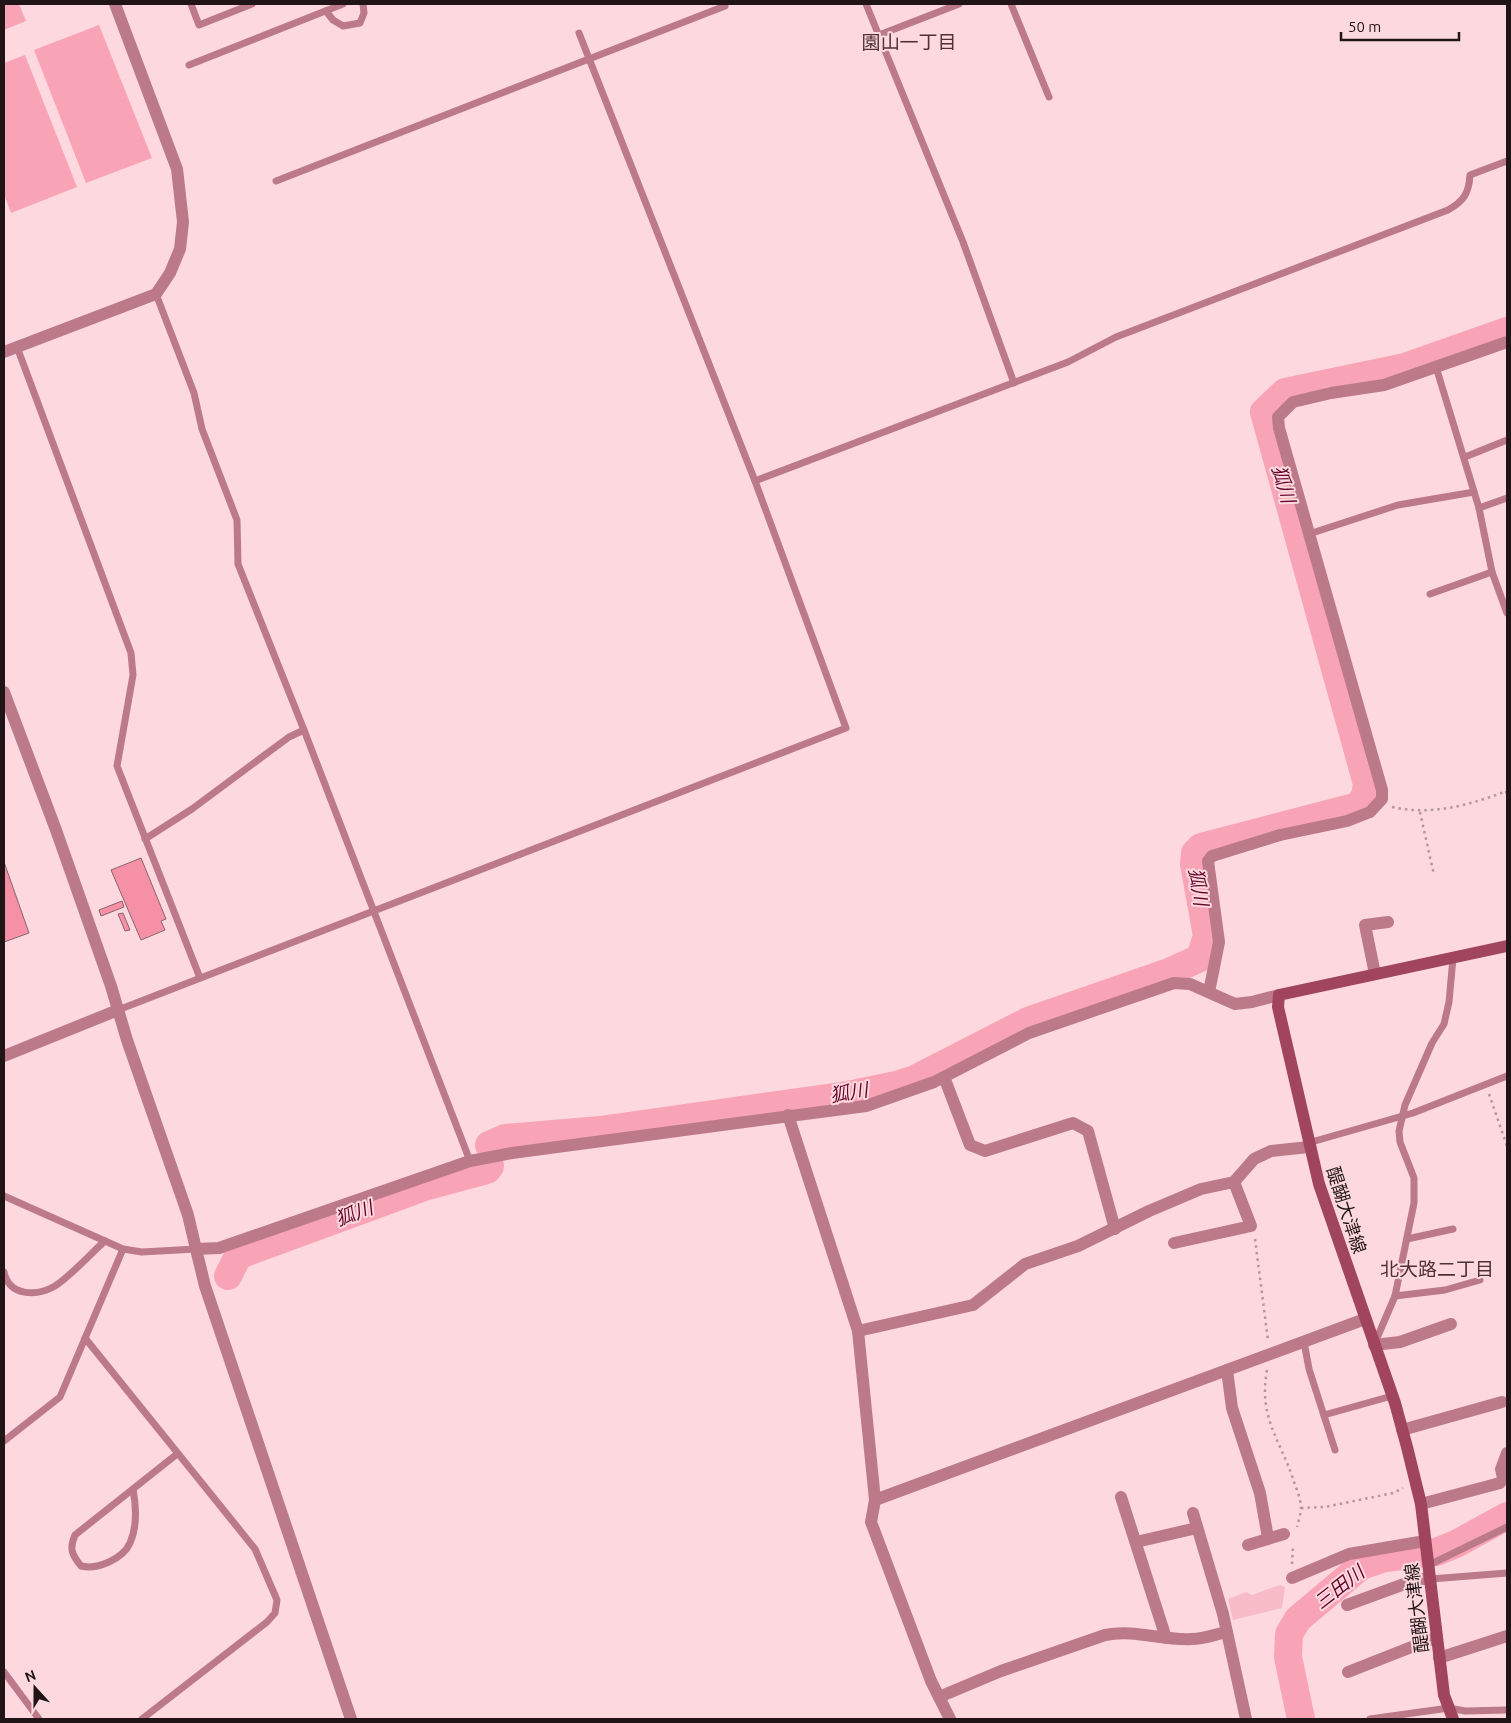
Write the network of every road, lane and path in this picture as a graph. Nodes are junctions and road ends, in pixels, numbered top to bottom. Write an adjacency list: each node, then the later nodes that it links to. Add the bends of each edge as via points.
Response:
1 (115, 4): 18 (street, via 178,169 183,222 180,249)
2 (191, 4): 3 (lane, via 200,25)
3 (252, 4)
4 (344, 4): 10 (lane)
5 (362, 4): 10 (lane, via 364,13 360,22 343,26)
6 (724, 4): 13 (lane)
7 (866, 4): 12 (lane)
8 (960, 4): 12 (lane)
9 (1011, 4): 15 (lane)
10 (326, 11): 14 (lane)
11 (579, 33): 13 (lane)
12 (879, 36): 23 (lane, via 963,242)
13 (589, 59): 17 (lane); 26 (lane)
14 (189, 65)
15 (1049, 97)
16 (1507, 161): 23 (lane, via 1470,175 1470,190 1461,203 1448,210 1116,337 1068,362)
17 (276, 181)
18 (156, 294): 20 (street); 35 (lane, via 194,393 202,429 236,520 238,564)
19 (1507, 342): 22 (street)
20 (17, 347): 21 (street); 40 (lane, via 131,653 133,675 117,766)
21 (4, 352)
22 (1436, 367): 25 (lane); 30 (street, via 1384,385 1293,402 1283,410 1278,417 1279,428)
23 (1014, 383): 26 (lane)
24 (1507, 440): 25 (lane)
25 (1464, 457): 27 (lane)
26 (755, 481): 42 (lane, via 846,728)
27 (1474, 492): 29 (lane); 30 (lane, via 1398,505)
28 (1507, 498): 29 (lane)
29 (1479, 508): 31 (lane)
30 (1309, 534): 38 (street)
31 (1492, 572): 32 (lane); 33 (lane)
32 (1430, 594)
33 (1507, 613)
34 (4, 692): 50 (street)
35 (304, 730): 40 (lane, via 289,737 192,809); 42 (lane)
36 (1507, 791): 37 (path); 39 (path, via 1461,806)
37 (1507, 797)
38 (1382, 799): 39 (path, via 1392,807); 48 (street, via 1370,812 1347,821 1280,835 1212,856 1208,861 1220,942)
39 (1420, 812): 41 (path)
40 (145, 839): 47 (lane)
41 (1434, 875)
42 (373, 912): 47 (lane); 59 (lane)
43 (1388, 922): 46 (street, via 1365,926)
44 (1507, 946): 45 (main road)
45 (1453, 958): 46 (main road); 55 (lane, via 1444,1024 1432,1043)
46 (1376, 974): 49 (main road)
47 (200, 978): 50 (lane)
48 (1209, 992): 49 (street, via 1236,1004); 53 (street, via 1190,984 1174,983 1114,1002 1029,1033)
49 (1279, 995): 57 (main road, 醍醐大津線, via 1280,1019)
50 (118, 1010): 51 (street); 69 (street, via 188,1215)
51 (4, 1056)
52 (1507, 1076): 54 (lane)
53 (944, 1077): 56 (street, via 866,1106); 63 (street, via 970,1145 986,1151 1072,1123 1088,1131)
54 (1486, 1085): 55 (lane); 58 (path)
55 (1403, 1114): 57 (lane); 65 (lane, via 1400,1142 1416,1189)
56 (788, 1115): 59 (street); 75 (street)
57 (1309, 1145): 60 (street, via 1271,1151 1254,1159); 73 (main road, 醍醐大津線)
58 (1507, 1146)
59 (470, 1161): 69 (street, via 219,1248)
60 (1234, 1182): 62 (street); 63 (street, via 1201,1189)
61 (5, 1199): 66 (lane)
62 (1251, 1226): 67 (street); 79 (path)
63 (1115, 1229): 75 (street, via 1078,1246 1024,1264 973,1305)
64 (1453, 1229): 65 (lane)
65 (1407, 1239): 72 (lane)
66 (105, 1241): 68 (lane); 70 (lane, via 54,1286 24,1294 13,1288)
67 (1174, 1243)
68 (123, 1249): 69 (lane, via 142,1252); 76 (lane)
69 (196, 1249): 121 (street, via 211,1304)
70 (4, 1272)
71 (1480, 1280): 72 (lane, via 1445,1290)
72 (1395, 1296): 78 (lane)
73 (1365, 1319): 77 (street); 78 (main road, 醍醐大津線)
74 (1451, 1324): 78 (street, via 1400,1342)
75 (858, 1331): 92 (street)
76 (85, 1338): 85 (lane, via 60,1397); 88 (lane)
77 (1304, 1342): 79 (street); 83 (lane)
78 (1374, 1345): 81 (main road, 醍醐大津線)
79 (1270, 1354): 80 (street); 94 (path, via 1265,1403 1272,1431 1289,1465)
80 (1227, 1370): 92 (street); 99 (street, via 1232,1408 1260,1493)
81 (1392, 1396): 83 (lane); 84 (main road, 醍醐大津線)
82 (1502, 1402): 84 (street, via 1485,1412)
83 (1324, 1416): 86 (lane)
84 (1402, 1430): 89 (main road, 醍醐大津線)
85 (4, 1441)
86 (1335, 1450)
87 (1507, 1453): 93 (street, via 1500,1483)
88 (178, 1454): 90 (lane); 120 (lane, via 256,1549 277,1600 275,1613 267,1622)
89 (1416, 1482): 93 (main road, 醍醐大津線); 94 (path, via 1393,1493 1326,1507)
90 (133, 1489): 90 (lane, via 75,1535 70,1545 81,1566 91,1569 102,1567 130,1543 136,1505)
91 (1121, 1497): 101 (street)
92 (875, 1500): 116 (street, via 871,1522)
93 (1421, 1504): 103 (main road, 醍醐大津線)
94 (1301, 1508): 98 (path)
95 (1193, 1514): 97 (street)
96 (1507, 1527): 104 (lane)
97 (1197, 1528): 101 (street); 109 (street)
98 (1296, 1528)
99 (1268, 1538): 100 (street); 102 (street)
100 (1289, 1539): 106 (path)
101 (1136, 1542): 112 (street)
102 (1248, 1544)
103 (1426, 1545): 104 (main road, 醍醐大津線); 106 (street, via 1349,1554)
104 (1429, 1563): 107 (main road, 醍醐大津線)
105 (1507, 1572): 107 (lane)
106 (1292, 1578)
107 (1431, 1579): 108 (street, via 1418,1579); 111 (main road, 醍醐大津線)
108 (1348, 1604)
109 (1227, 1632): 112 (street, via 1193,1640); 123 (street)
110 (1507, 1636): 113 (street)
111 (1437, 1637): 113 (main road, 醍醐大津線); 115 (street)
112 (1166, 1638): 116 (street, via 1122,1632 1105,1635 1001,1671)
113 (1440, 1658): 118 (main road, 醍醐大津線, via 1444,1695)
114 (4, 1672): 119 (lane)
115 (1348, 1672)
116 (939, 1697): 122 (street)
117 (1507, 1710): 118 (lane)
118 (1451, 1714): 124 (lane)
119 (40, 1719)
120 (142, 1719)
121 (351, 1719)
122 (950, 1719)
123 (1246, 1719)
124 (1370, 1719)

